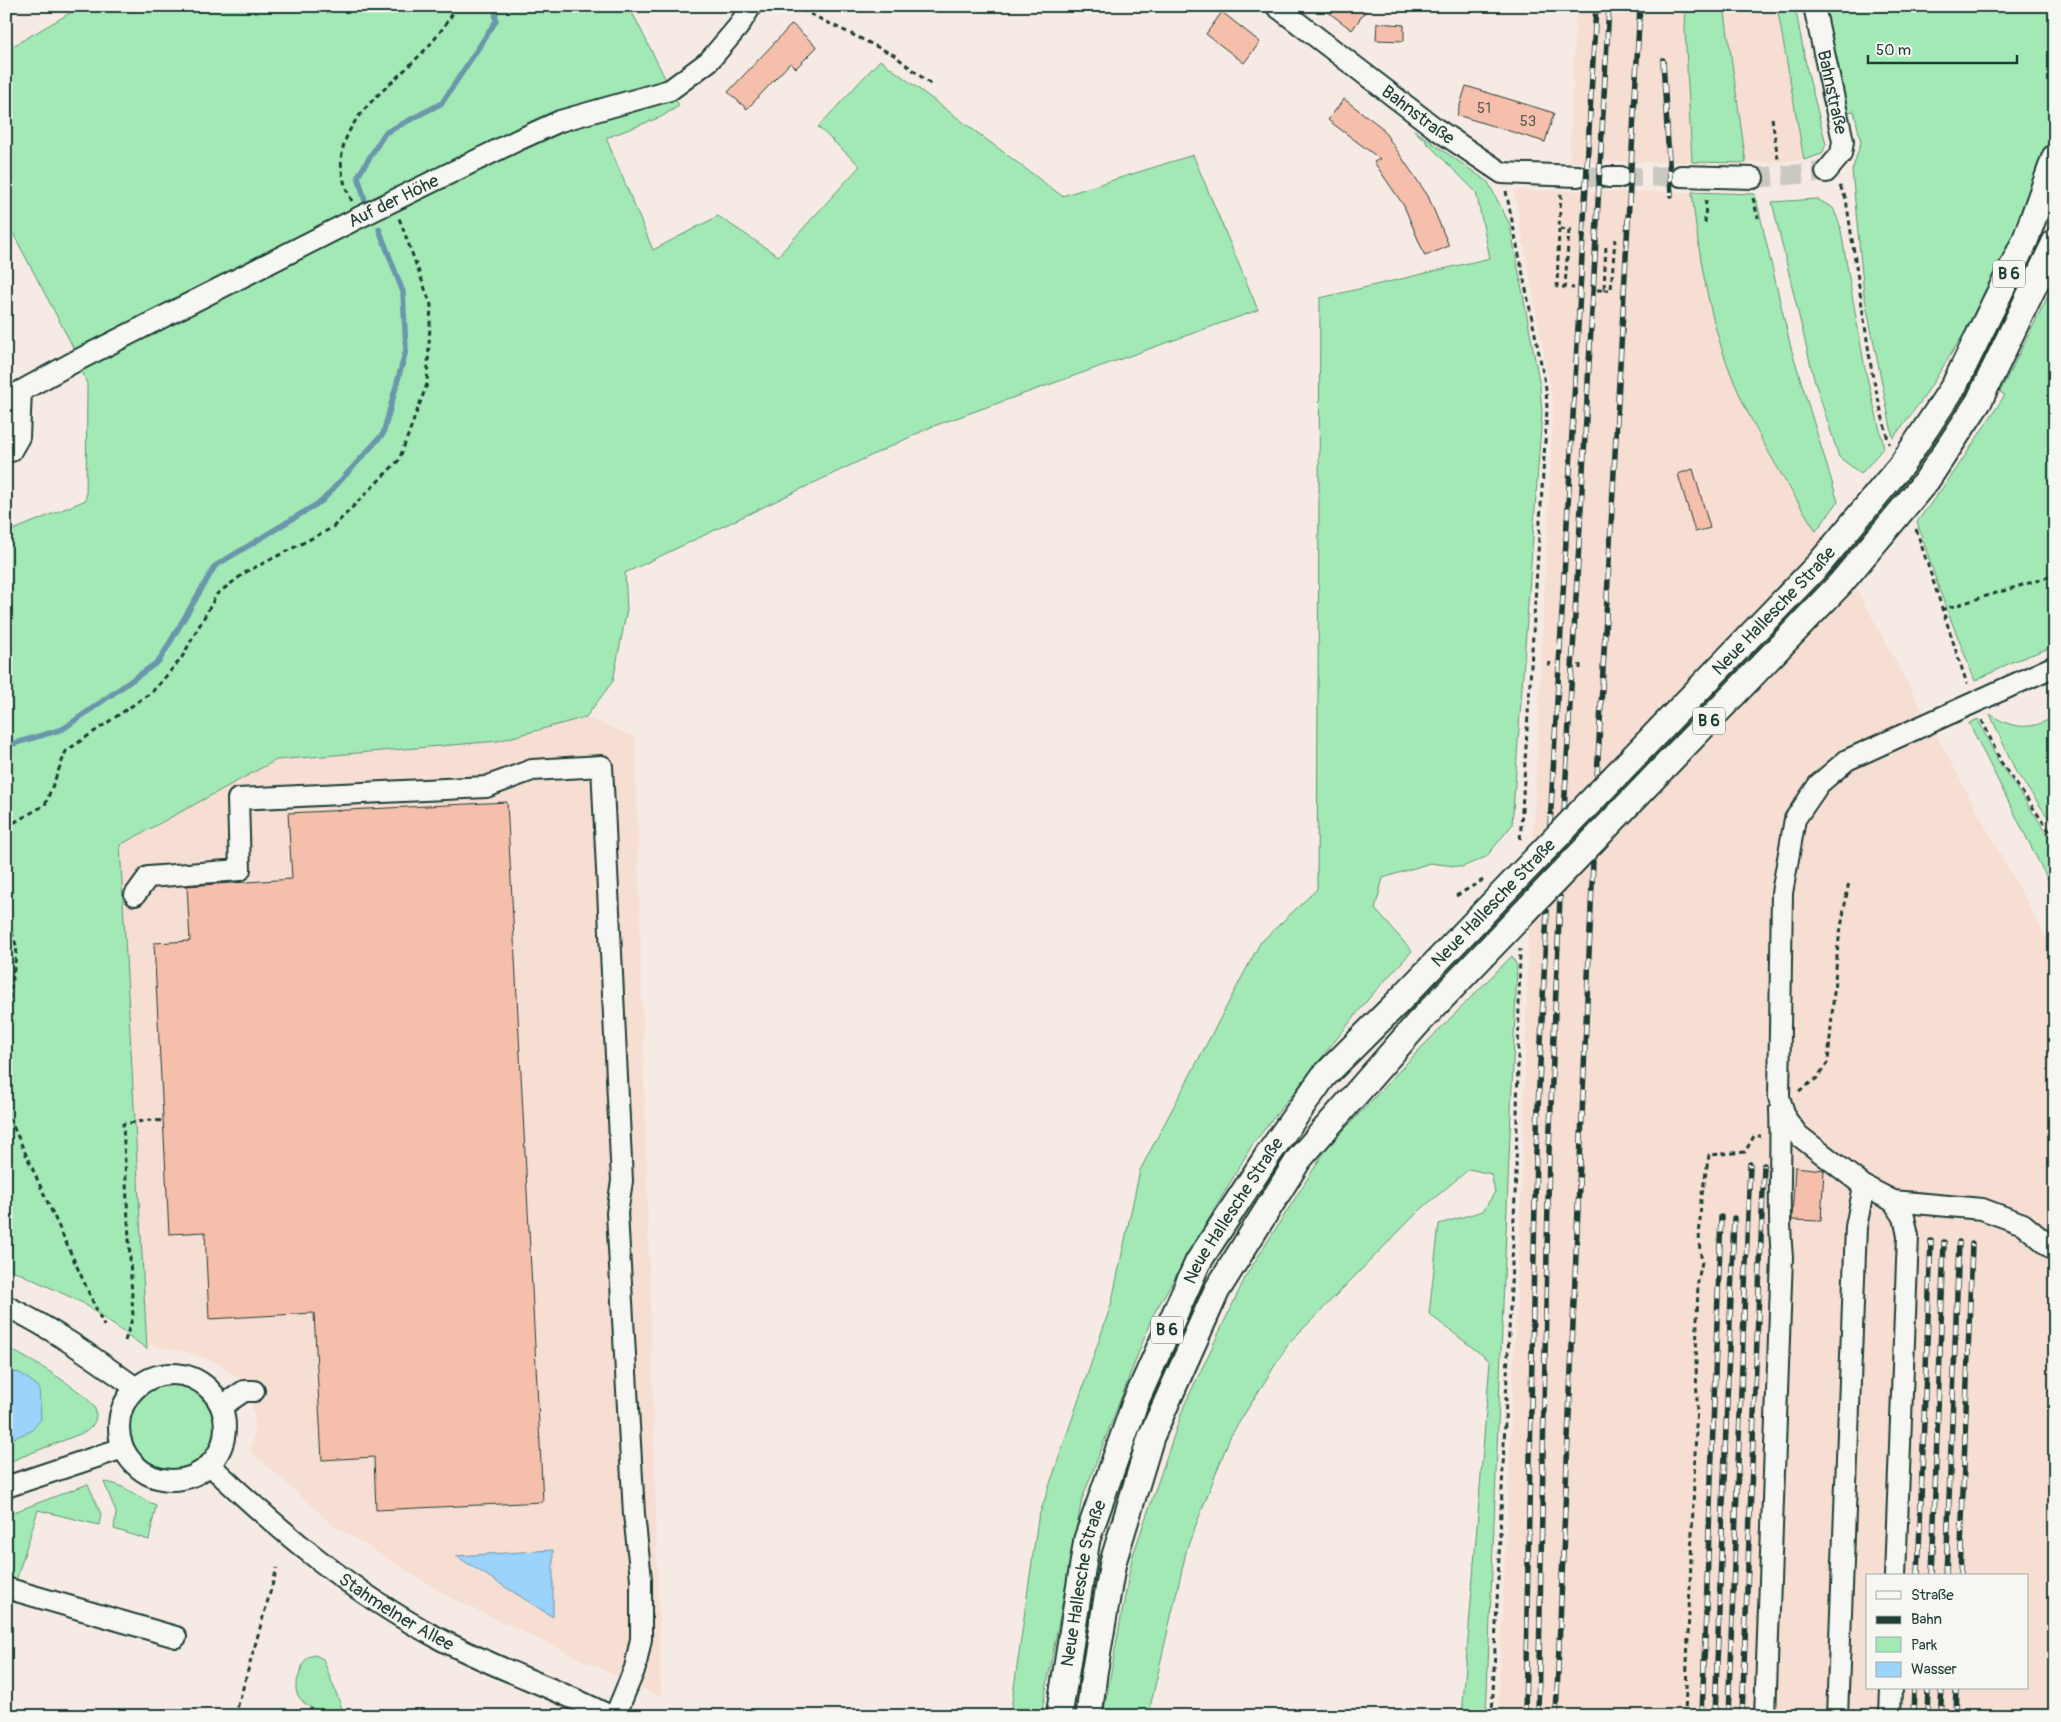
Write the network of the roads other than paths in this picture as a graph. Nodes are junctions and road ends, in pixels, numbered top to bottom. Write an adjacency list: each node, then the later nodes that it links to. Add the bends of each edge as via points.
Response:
1 (752, 6): 10 (street, Auf der Höhe, via 709,61 670,90 560,121 360,217 74,362)
2 (1276, 6): 6 (street, Bahnstraße, via 1435,128 1502,173)
3 (1814, 6): 5 (street, Bahnstraße, via 1843,141 1841,154)
4 (2055, 157): 31 (main road, Neue Hallesche Straße / B 6, bridge, via 2025,241 1954,386 1903,463 1820,563 1323,1077 1198,1262 1135,1403 1087,1539)
5 (1826, 172)
6 (1570, 176)
7 (1681, 176): 8 (street)
8 (1752, 178)
9 (2055, 242): 32 (main road, Neue Hallesche Straße / B 6, bridge, via 1979,401 1927,480 1840,584 1418,1023 1299,1160 1217,1290 1151,1437 1108,1590)
10 (14, 397): 11 (street, Auf der Höhe, via 19,437 12,451)
11 (6, 452)
12 (2055, 666): 14 (street, bridge, via 1847,760 1819,784 1795,819 1782,893)
13 (135, 895): 30 (street, via 148,877 240,870 238,800 486,787 532,770 602,766 622,1181 617,1213 641,1587 641,1639 635,1668)
14 (1779, 1097): 15 (street, via 1786,1119 1798,1135); 33 (street, via 1778,1223 1782,1257)
15 (1864, 1186): 16 (street); 34 (street, via 1856,1227)
16 (1893, 1201): 17 (street, via 1982,1209 2023,1224); 25 (street, via 1904,1217 1908,1236)
17 (2055, 1251)
18 (6, 1306): 19 (street, via 86,1352)
19 (136, 1388): 21 (street, via 146,1380 169,1374 190,1376 209,1388); 22 (street, via 128,1396 120,1414)
20 (254, 1391): 21 (street, via 244,1391)
21 (222, 1406): 23 (street, via 225,1437 219,1454)
22 (123, 1448): 23 (street, via 135,1466 150,1476 168,1480 187,1478); 24 (street)
23 (210, 1465): 29 (street, Stahmelner Allee, via 273,1524 383,1606 437,1638)
24 (6, 1487)
25 (1895, 1574)
26 (6, 1588): 27 (street)
27 (176, 1637)
28 (1891, 1690): 35 (street)
29 (610, 1716)
30 (615, 1716)
31 (1059, 1716)
32 (1089, 1716)
33 (1765, 1716)
34 (1837, 1716)
35 (1890, 1716)

